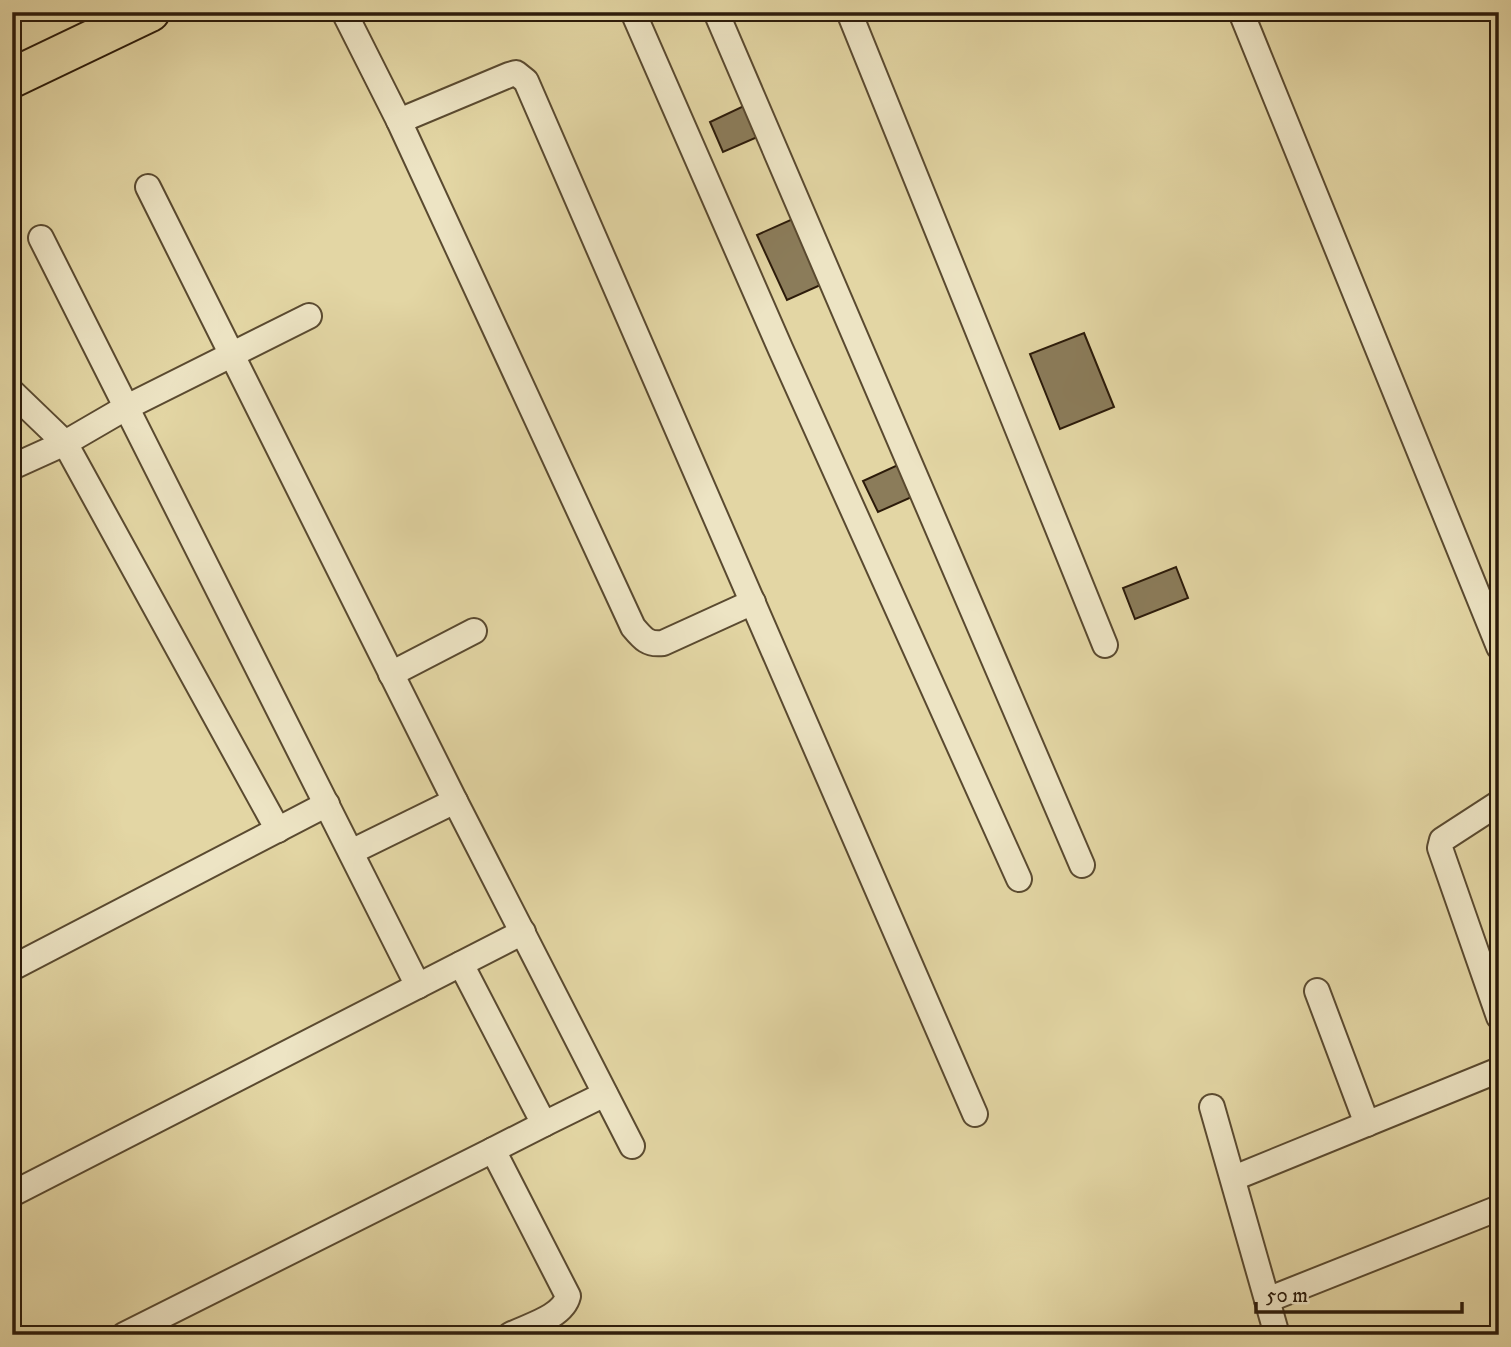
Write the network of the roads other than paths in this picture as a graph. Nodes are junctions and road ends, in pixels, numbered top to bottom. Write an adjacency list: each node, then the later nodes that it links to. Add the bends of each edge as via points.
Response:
1 (150, 12): 7 (main road)
2 (344, 12): 8 (street)
3 (633, 12): 28 (street)
4 (716, 12): 27 (street)
5 (849, 12): 19 (street)
6 (1241, 12): 20 (street)
7 (12, 78)
8 (399, 121): 17 (street, via 633,627 652,644 663,643); 17 (street, via 509,75 516,73 526,82)
9 (148, 187): 12 (street)
10 (41, 238): 14 (street)
11 (309, 316): 12 (street)
12 (231, 355): 14 (street); 21 (street)
13 (12, 392): 15 (street)
14 (127, 407): 15 (street); 23 (street)
15 (65, 443): 16 (street); 25 (street)
16 (12, 467)
17 (752, 602): 38 (street)
18 (474, 631): 21 (street)
19 (1105, 645)
20 (1499, 647)
21 (391, 674): 22 (street)
22 (455, 800): 26 (street); 29 (street)
23 (327, 804): 25 (street); 26 (street)
24 (1498, 806): 34 (street, via 1442,840 1440,848)
25 (278, 830): 31 (street)
26 (351, 852): 32 (street)
27 (1082, 864)
28 (1019, 879)
29 (523, 932): 30 (street); 36 (street)
30 (461, 964): 32 (street); 39 (street)
31 (12, 968)
32 (418, 986): 44 (street)
33 (1317, 991): 40 (street)
34 (1499, 1017)
35 (1499, 1070): 40 (street)
36 (605, 1094): 39 (street); 41 (street)
37 (1212, 1107): 43 (street)
38 (975, 1114)
39 (544, 1124): 42 (street)
40 (1367, 1124): 43 (street)
41 (632, 1146)
42 (493, 1150): 47 (street); 48 (street, via 568,1296 558,1311)
43 (1234, 1178): 46 (street)
44 (12, 1194)
45 (1499, 1208): 46 (street)
46 (1267, 1300): 49 (street)
47 (124, 1335)
48 (510, 1335)
49 (1278, 1335)

